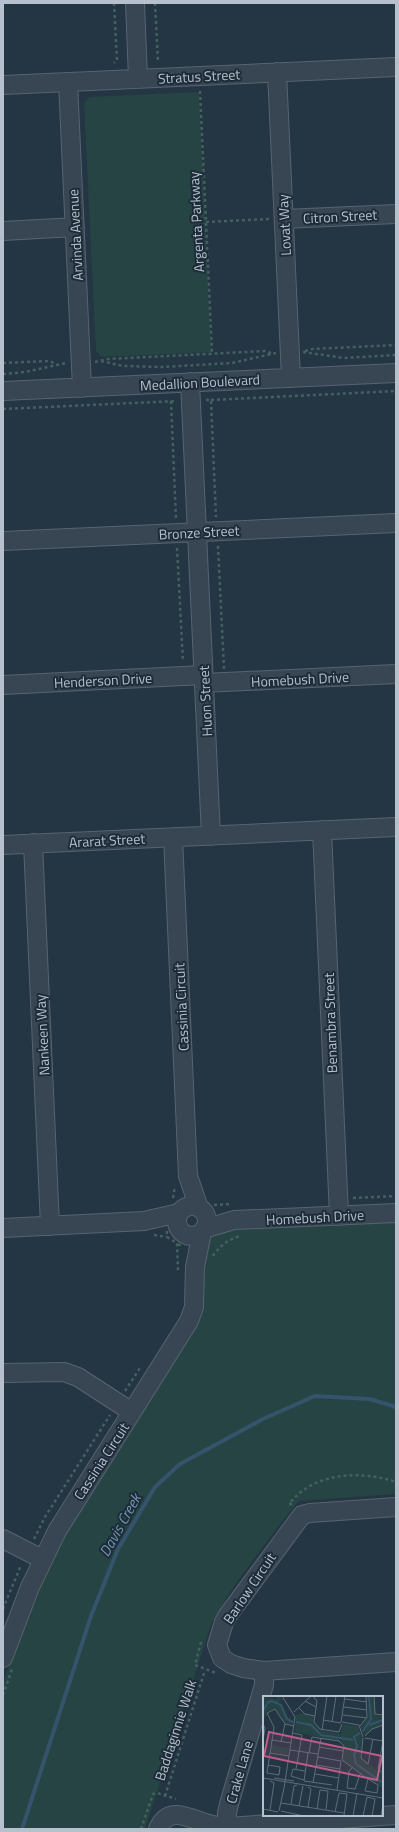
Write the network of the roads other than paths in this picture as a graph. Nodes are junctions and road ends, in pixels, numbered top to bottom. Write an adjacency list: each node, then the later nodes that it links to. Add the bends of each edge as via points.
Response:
1 (135, 3): 4 (street)
2 (396, 67): 3 (street, Stratus Street)
3 (277, 72): 4 (street, Stratus Street); 7 (street, Lovat Way)
4 (138, 79): 5 (street, Stratus Street)
5 (68, 82): 6 (street, Stratus Street); 9 (street, Arvinda Avenue)
6 (3, 85)
7 (284, 212): 8 (street, Citron Street); 12 (street, Lovat Way)
8 (396, 214)
9 (75, 228): 10 (street); 14 (street, Arvinda Avenue)
10 (3, 231)
11 (396, 373): 12 (street, Medallion Boulevard)
12 (291, 378): 13 (street, Medallion Boulevard)
13 (190, 382): 14 (street, Medallion Boulevard); 17 (street, Huon Street)
14 (82, 388): 15 (street, Medallion Boulevard)
15 (3, 391)
16 (396, 523): 17 (street, Bronze Street)
17 (197, 532): 18 (street, Bronze Street); 20 (street, Huon Street)
18 (3, 541)
19 (396, 674): 20 (street, Homebush Drive, via 224,682)
20 (204, 679): 21 (street, Henderson Drive); 24 (street, Huon Street)
21 (3, 685)
22 (396, 827): 23 (street)
23 (322, 830): 24 (street); 29 (street, Benambra Street)
24 (211, 836): 25 (street, Ararat Street)
25 (173, 837): 26 (street, Ararat Street); 30 (street, Cassinia Circuit, via 181,1180)
26 (33, 843): 27 (street, Ararat Street); 32 (street, Nankeen Way)
27 (3, 845)
28 (396, 1213): 29 (street, Homebush Drive)
29 (339, 1216): 31 (street, Homebush Drive)
30 (185, 1218): 31 (street, Homebush Drive); 32 (street, Homebush Drive); 34 (street, Homebush Drive, via 193,1236); 35 (street, Cassinia Circuit)
31 (234, 1220): 34 (street, Homebush Drive)
32 (50, 1226): 33 (street, Homebush Drive)
33 (3, 1228)
34 (203, 1231): 35 (street, Cassinia Circuit)
35 (195, 1267): 37 (street, Cassinia Circuit, via 196,1299 190,1321)
36 (3, 1373): 37 (street, via 64,1372 78,1377)
37 (118, 1413): 40 (street, Cassinia Circuit, via 67,1514)
38 (396, 1507): 43 (street, Barlow Circuit, via 310,1513 302,1516 237,1601 210,1642 226,1662)
39 (3, 1539): 40 (street)
40 (35, 1555): 41 (street, Cassinia Circuit, via 30,1586)
41 (8, 1662)
42 (396, 1662): 43 (street, Barlow Circuit)
43 (264, 1671): 47 (street, Crake Lane, via 264,1685 229,1804)
44 (396, 1815): 46 (street)
45 (382, 1816): 47 (street)
46 (383, 1816)
47 (228, 1827): 48 (street, via 210,1825 178,1814 168,1816 160,1823)
48 (158, 1829)

